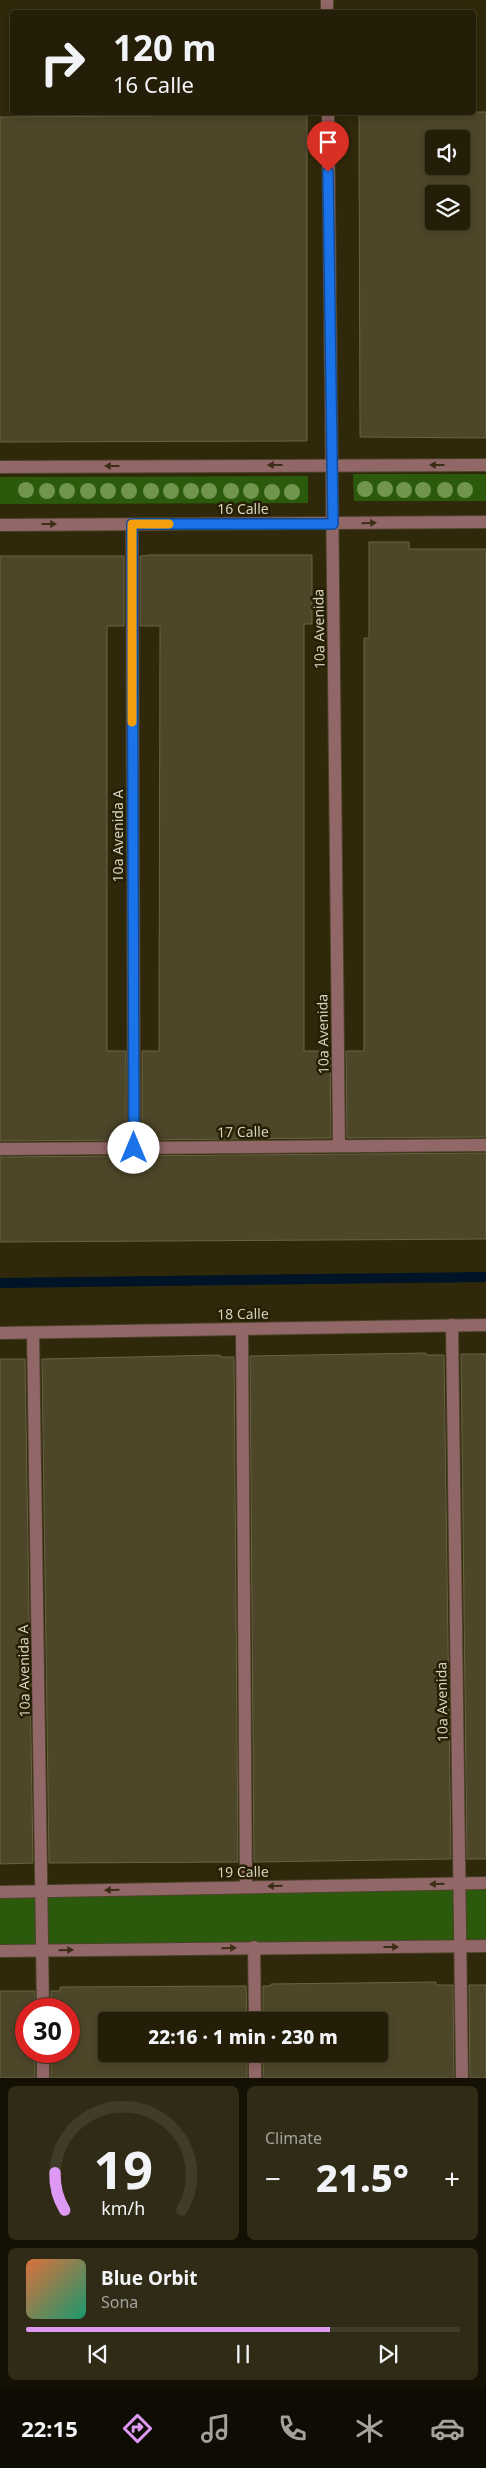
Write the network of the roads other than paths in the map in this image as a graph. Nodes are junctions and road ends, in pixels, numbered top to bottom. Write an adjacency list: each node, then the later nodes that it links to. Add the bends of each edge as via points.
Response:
1 (328, 115): 2 (street, 10a Avenida)
2 (331, 464): 3 (street, one-way to 2); 4 (street, one-way to 4); 7 (street, 10a Avenida)
3 (486, 465)
4 (0, 467)
5 (486, 522): 7 (street, 16 Calle, one-way to 5)
6 (132, 524): 7 (street, 16 Calle); 8 (street, 16 Calle, one-way to 6); 11 (street, 10a Avenida A)
7 (333, 524): 9 (street, 10a Avenida)
8 (0, 525)
9 (339, 1145): 10 (street, 17 Calle); 11 (street, 17 Calle)
10 (486, 1145)
11 (134, 1148): 12 (street, 17 Calle)
12 (0, 1149)
13 (486, 1324): 14 (street, 18 Calle)
14 (452, 1325): 15 (street, 18 Calle); 19 (street, 10a Avenida)
15 (242, 1329): 17 (street, 18 Calle); 20 (street)
16 (0, 1333): 17 (street, 18 Calle)
17 (33, 1333): 22 (street, 10a Avenida A)
18 (486, 1883): 19 (street, 19 Calle)
19 (460, 1884): 20 (street, 19 Calle, one-way to 20); 23 (street, 10a Avenida)
20 (246, 1887): 22 (street, 19 Calle, one-way to 22)
21 (0, 1892): 22 (street, 19 Calle)
22 (42, 1892): 26 (street, 10a Avenida A)
23 (461, 1946): 24 (street); 25 (street, one-way to 23); 34 (street, 10a Avenida)
24 (486, 1946)
25 (254, 1947): 26 (street, one-way to 25); 29 (street)
26 (42, 1950): 27 (street); 28 (street, 10a Avenida A)
27 (0, 1951)
28 (43, 1998)
29 (255, 2012)
30 (255, 2062): 33 (street)
31 (43, 2063): 32 (street)
32 (43, 2078)
33 (255, 2078)
34 (462, 2078)

